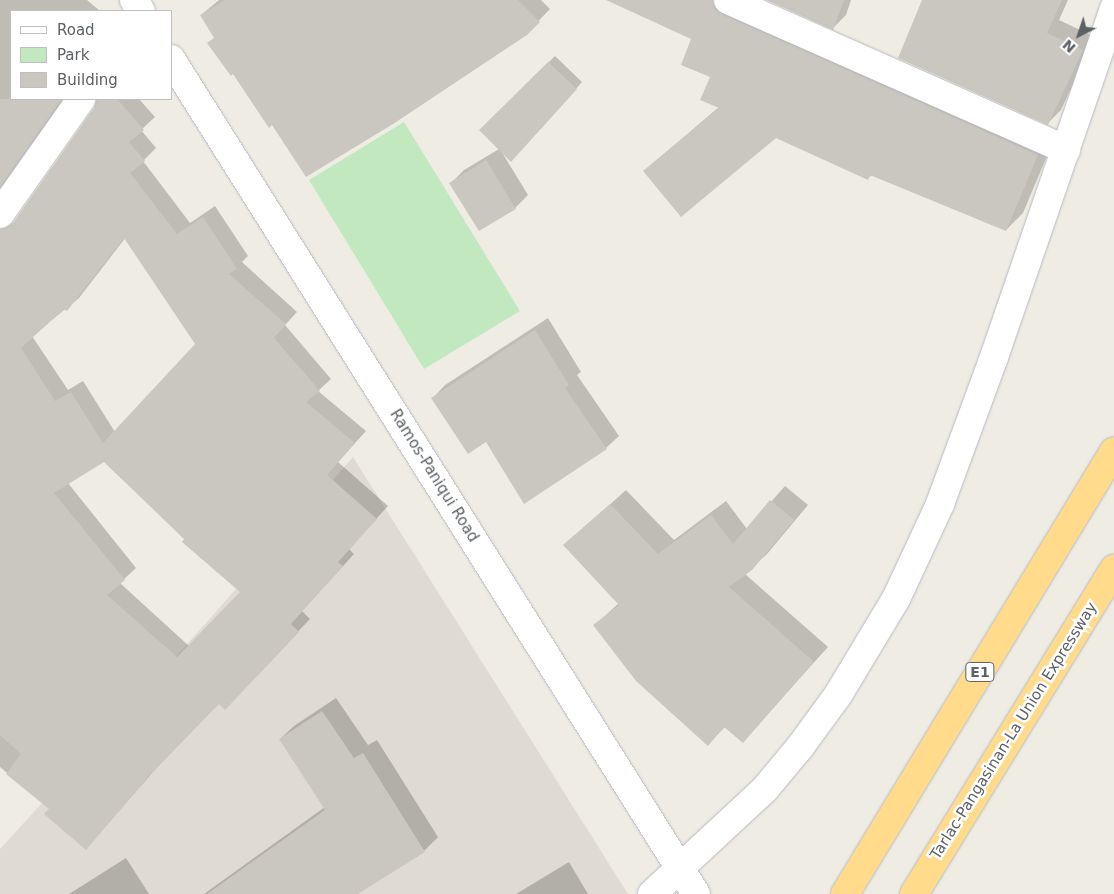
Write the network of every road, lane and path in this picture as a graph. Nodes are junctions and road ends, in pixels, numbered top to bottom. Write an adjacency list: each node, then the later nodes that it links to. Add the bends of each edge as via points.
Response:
1 (728, 0): 5 (street)
2 (1114, 8): 5 (street)
3 (172, 61): 9 (street, Ramos-Paniqui Road)
4 (80, 100): 6 (street)
5 (1066, 150): 9 (street, via 940,504 896,599 838,695 800,747 765,789)
6 (0, 214)
7 (1114, 451): 12 (highway, E1)
8 (1114, 569): 13 (highway, Tarlac-Pangasinan-La Union Expressway)
9 (679, 867): 10 (street); 11 (street, Ramos-Paniqui Road)
10 (652, 894)
11 (696, 894)
12 (845, 894)
13 (914, 894)

